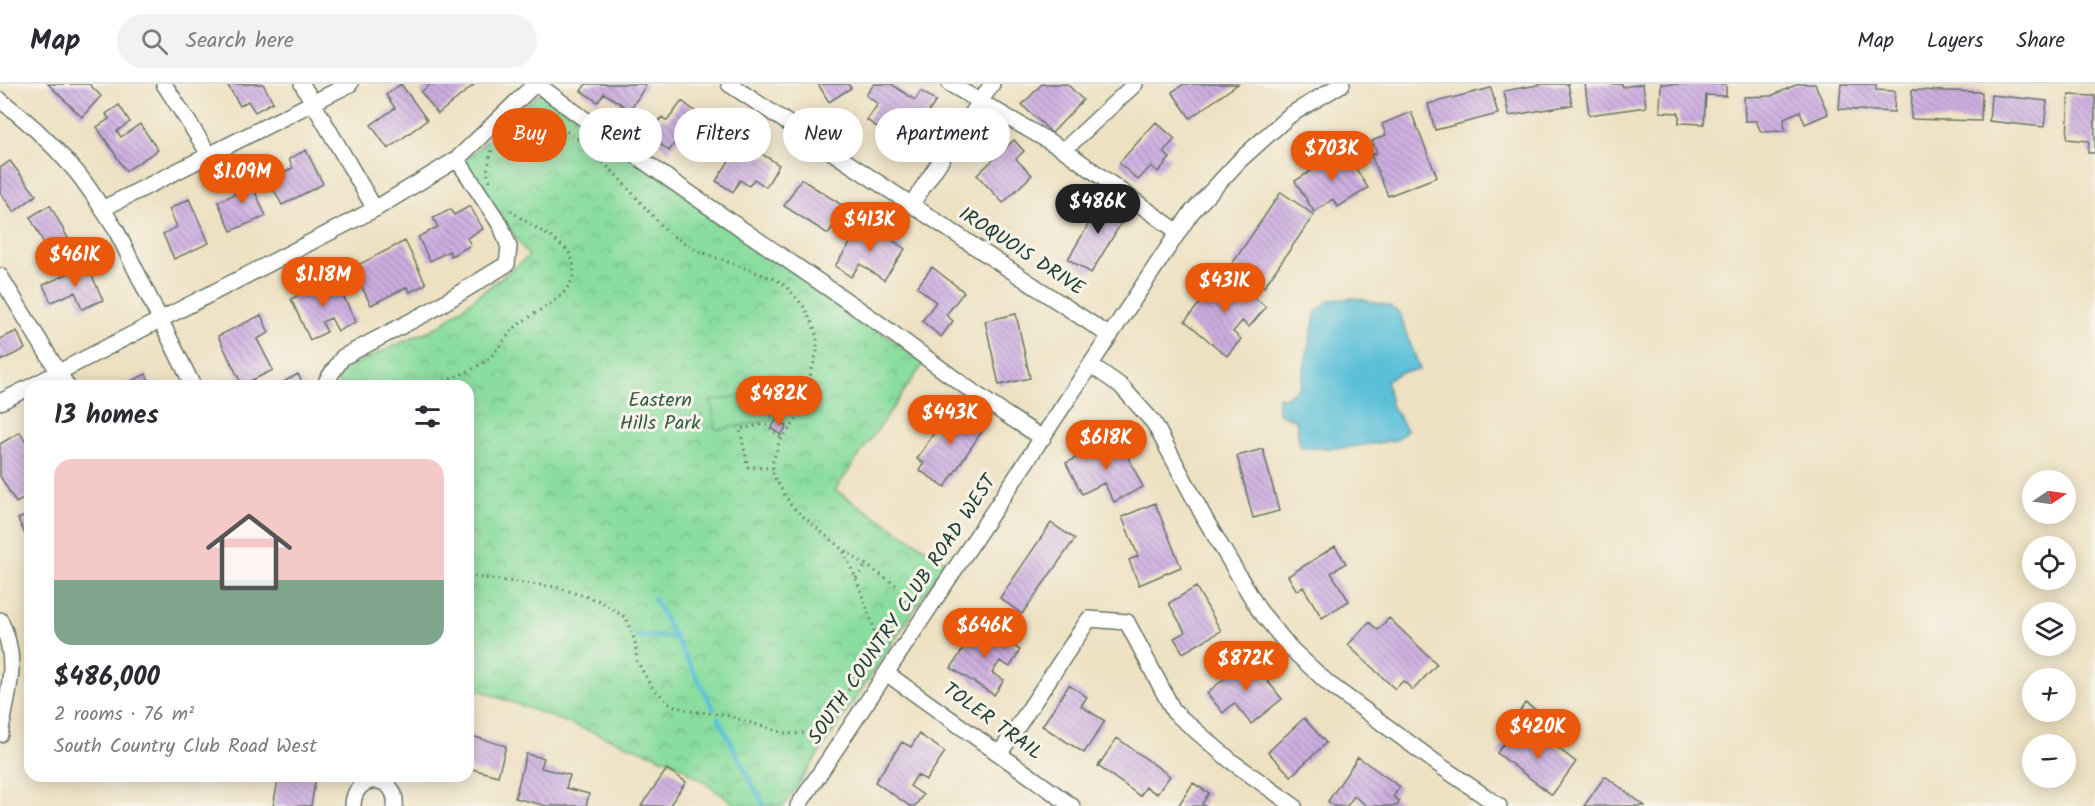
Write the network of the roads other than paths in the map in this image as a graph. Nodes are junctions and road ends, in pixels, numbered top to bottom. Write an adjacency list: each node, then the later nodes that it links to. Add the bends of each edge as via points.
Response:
1 (164, 84): 14 (street)
2 (302, 84): 12 (street)
3 (350, 84): 12 (street)
4 (729, 84): 16 (street, IROQUOIS DRIVE)
5 (950, 84): 11 (street)
6 (992, 84): 11 (street)
7 (1135, 84): 13 (street)
8 (1342, 84): 19 (street, SOUTH COUNTRY CLUB ROAD WEST, via 1290,115 1240,160)
9 (529, 86): 15 (street); 31 (street)
10 (0, 100): 18 (street, via 74,169)
11 (980, 102): 13 (street); 16 (street)
12 (314, 104): 14 (street); 17 (street)
13 (1064, 150): 19 (street)
14 (209, 154): 18 (street)
15 (457, 159): 17 (street); 28 (street, via 501,226 509,247 507,264 432,310 343,357)
16 (911, 205): 22 (street, IROQUOIS DRIVE)
17 (375, 208): 21 (street)
18 (102, 209): 21 (street)
19 (1178, 232): 22 (street, SOUTH COUNTRY CLUB ROAD WEST)
20 (0, 276): 24 (street)
21 (160, 320): 24 (street); 27 (street)
22 (1110, 336): 23 (street, SOUTH COUNTRY CLUB ROAD WEST)
23 (1091, 365): 31 (street, SOUTH COUNTRY CLUB ROAD WEST); 43 (street, via 1121,387 1154,423 1259,610 1291,649 1329,684)
24 (59, 372): 25 (street); 26 (street)
25 (43, 380)
26 (64, 380)
27 (190, 380)
28 (327, 380)
29 (24, 390): 30 (street)
30 (0, 402)
31 (1043, 438): 33 (street, SOUTH COUNTRY CLUB ROAD WEST)
32 (0, 620): 34 (street, via 8,636 12,671)
33 (886, 673): 35 (street, TOLER TRAIL); 40 (street, SOUTH COUNTRY CLUB ROAD WEST)
34 (0, 734)
35 (1000, 753): 41 (street, TOLER TRAIL); 42 (street, via 1089,619 1127,622 1174,712 1231,761)
36 (371, 782): 38 (street, via 360,787)
37 (377, 782): 39 (street, via 392,789)
38 (353, 806)
39 (395, 806)
40 (798, 806)
41 (1072, 806)
42 (1294, 806)
43 (1499, 806)

